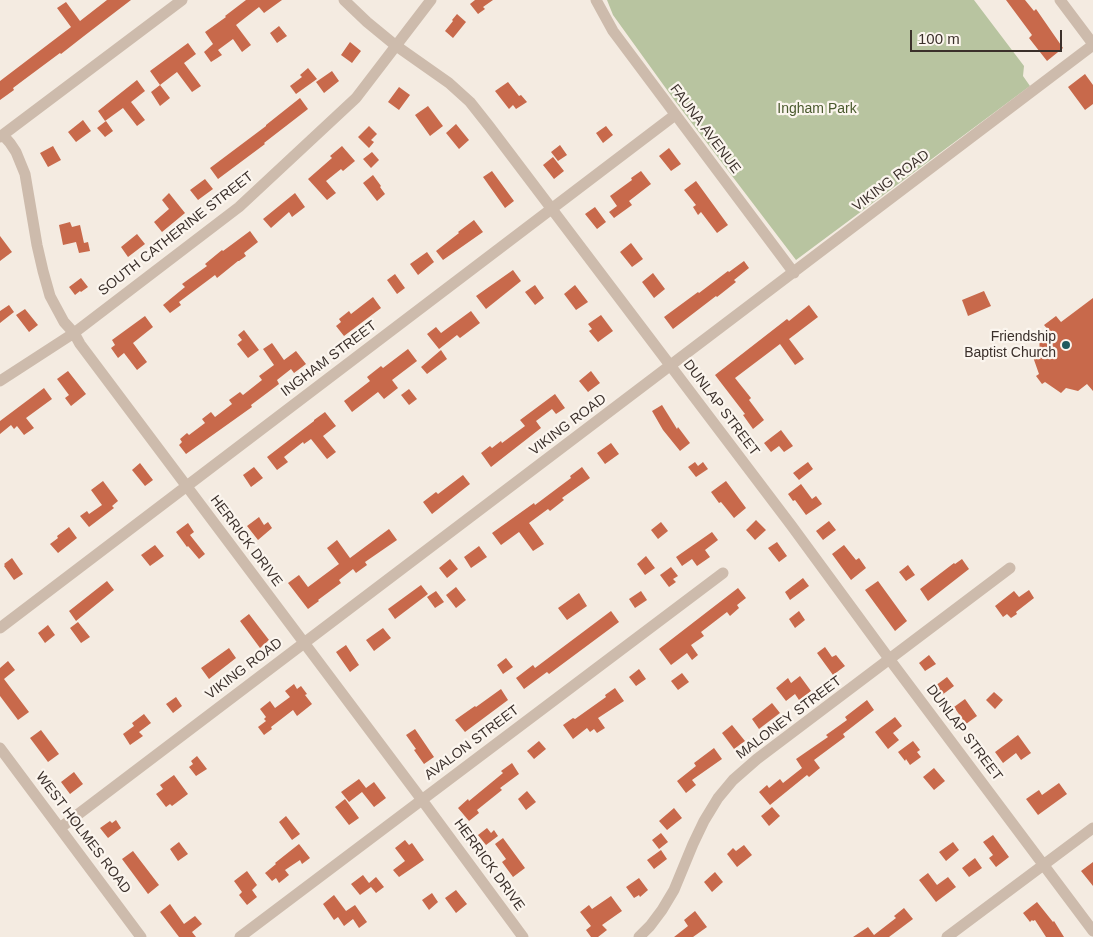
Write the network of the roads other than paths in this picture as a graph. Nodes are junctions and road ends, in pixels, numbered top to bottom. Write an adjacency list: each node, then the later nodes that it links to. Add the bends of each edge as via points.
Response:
1 (182, 0): 9 (street)
2 (344, 0): 6 (street, DUNLAP STREET)
3 (431, 0): 6 (street, SOUTH CATHERINE STREET)
4 (596, 0): 8 (street, FAUNA AVENUE, via 613,32)
5 (1060, 0): 7 (street)
6 (395, 45): 10 (street, DUNLAP STREET, via 470,102); 12 (street, SOUTH CATHERINE STREET, via 356,98 239,207)
7 (1093, 45): 11 (street, VIKING ROAD)
8 (675, 115): 10 (street, INGHAM STREET); 11 (street, FAUNA AVENUE)
9 (1, 136): 12 (street, HERRICK DRIVE, via 16,152 25,174 50,296)
10 (552, 208): 13 (street, DUNLAP STREET); 15 (street, INGHAM STREET)
11 (794, 273): 13 (street, VIKING ROAD)
12 (74, 333): 14 (street, SOUTH CATHERINE STREET); 15 (street, HERRICK DRIVE)
13 (670, 366): 19 (street, VIKING ROAD); 20 (street, DUNLAP STREET)
14 (0, 382)
15 (186, 486): 18 (street, INGHAM STREET); 19 (street, HERRICK DRIVE)
16 (1010, 568): 20 (street, MALONEY STREET)
17 (723, 573): 22 (street, AVALON STREET)
18 (0, 628)
19 (304, 642): 22 (street, HERRICK DRIVE); 23 (street, VIKING ROAD)
20 (890, 660): 25 (street, DUNLAP STREET); 30 (street, MALONEY STREET, via 733,780 704,821 670,897)
21 (0, 748): 23 (street, WEST HOLMES ROAD)
22 (422, 800): 28 (street, AVALON STREET); 29 (street, HERRICK DRIVE)
23 (60, 828): 27 (street, WEST HOLMES ROAD)
24 (1093, 828): 25 (street)
25 (1044, 865): 26 (street, DUNLAP STREET); 31 (street)
26 (1093, 931)
27 (141, 937)
28 (240, 937)
29 (523, 937)
30 (639, 937)
31 (947, 937)

